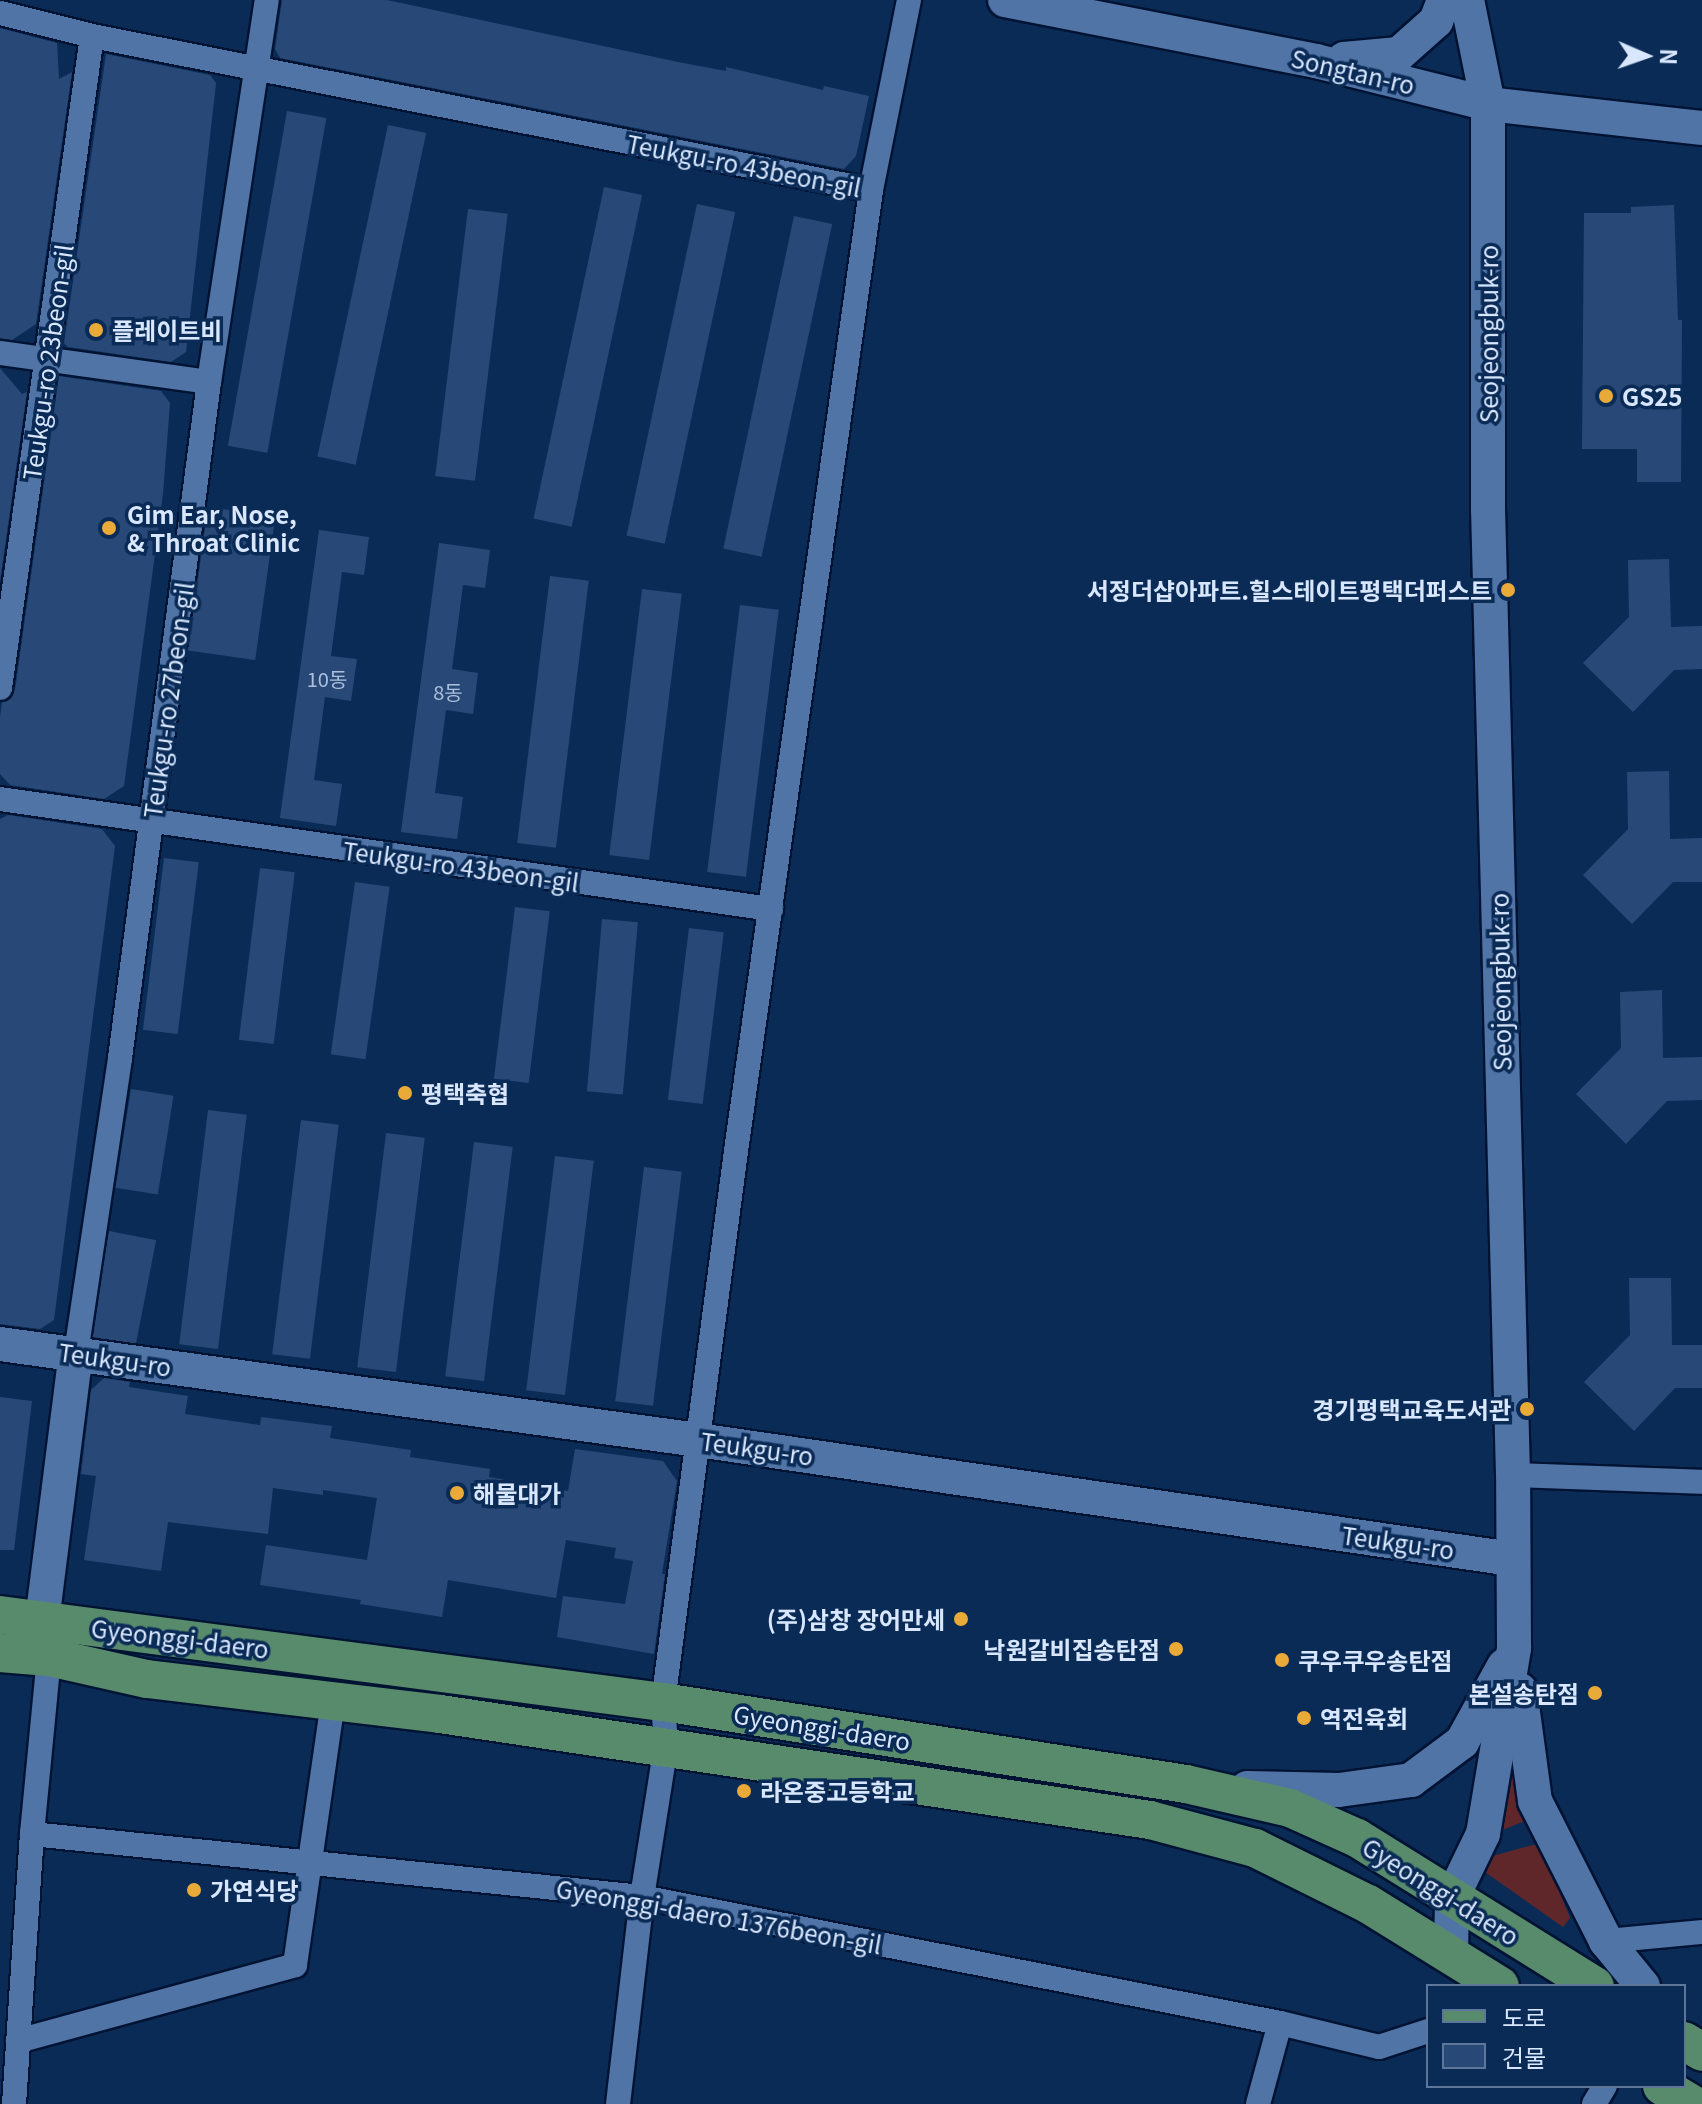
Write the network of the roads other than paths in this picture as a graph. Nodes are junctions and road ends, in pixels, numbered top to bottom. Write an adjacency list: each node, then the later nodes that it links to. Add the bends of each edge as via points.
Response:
1 (267, 0): 9 (street, Teukgu-ro 27beon-gil)
2 (909, 0): 12 (street)
3 (1005, 0): 8 (street, Songtan-ro)
4 (1444, 0): 8 (street, via 1436,21 1399,54)
5 (1467, 0): 10 (street, Seojeongbuk-ro)
6 (0, 13): 7 (street, Teukgu-ro 43beon-gil)
7 (92, 36): 9 (street, Teukgu-ro 43beon-gil); 14 (street, Teukgu-ro 23beon-gil)
8 (1316, 61): 10 (street, Songtan-ro)
9 (255, 68): 12 (street, Teukgu-ro 43beon-gil); 15 (street, Teukgu-ro 27beon-gil)
10 (1488, 104): 11 (street, Songtan-ro); 23 (street, Seojeongbuk-ro, via 1488,510)
11 (1702, 128)
12 (871, 190): 19 (street, Teukgu-ro 43beon-gil)
13 (0, 353): 14 (street)
14 (47, 360): 15 (street); 16 (street, Teukgu-ro 23beon-gil)
15 (209, 382): 18 (street, Teukgu-ro 27beon-gil)
16 (0, 688)
17 (0, 799): 18 (street, Teukgu-ro 43beon-gil)
18 (152, 822): 19 (street, Teukgu-ro 43beon-gil); 21 (street, Teukgu-ro 27beon-gil)
19 (771, 909): 22 (street, Teukgu-ro 43beon-gil)
20 (0, 1344): 21 (street, Teukgu-ro)
21 (76, 1353): 22 (street, Teukgu-ro); 27 (street)
22 (698, 1440): 25 (street, Teukgu-ro); 31 (street, Teukgu-ro 43beon-gil)
23 (1513, 1475): 24 (street); 25 (street, Seojeongbuk-ro)
24 (1702, 1482)
25 (1512, 1559): 28 (street, Seojeongbuk-ro)
26 (0, 1615): 27 (main road, Gyeonggi-daero)
27 (46, 1639): 29 (main road, Gyeonggi-daero); 30 (main road, Gyeonggi-daero, via 147,1679); 31 (main road, Gyeonggi-daero); 34 (street)
28 (1514, 1648): 33 (street, via 1462,1742 1411,1780 1339,1790 1243,1788); 37 (street, Seojeongbuk-ro, via 1483,1834); 39 (street, via 1535,1801)
29 (0, 1653)
30 (333, 1701): 32 (main road, Gyeonggi-daero); 35 (street)
31 (663, 1702): 32 (street, Teukgu-ro 43beon-gil); 33 (main road, Gyeonggi-daero)
32 (666, 1745): 36 (street, Teukgu-ro 43beon-gil); 40 (main road, Gyeonggi-daero, via 1165,1824 1255,1848 1368,1904)
33 (1229, 1794): 37 (main road, Gyeonggi-daero, via 1290,1808 1357,1838)
34 (32, 1834): 35 (street, Gyeonggi-daero 1376beon-gil); 46 (street)
35 (309, 1864): 36 (street, Gyeonggi-daero 1376beon-gil); 46 (street, via 295,1965)
36 (642, 1897): 44 (street, Gyeonggi-daero 1376beon-gil); 49 (street, Teukgu-ro 43beon-gil)
37 (1452, 1898): 40 (street, Seojeongbuk-ro); 42 (main road, Gyeonggi-daero)
38 (1702, 1932): 39 (street)
39 (1606, 1941): 43 (street)
40 (1452, 1971): 41 (main road, Gyeonggi-daero)
41 (1494, 1984)
42 (1592, 1984)
43 (1641, 1984)
44 (1280, 2023): 45 (street, Gyeonggi-daero 1376beon-gil, via 1379,2047); 50 (street)
45 (1426, 2032)
46 (18, 2041): 48 (street)
47 (1665, 2088): 51 (main road)
48 (14, 2104)
49 (618, 2104)
50 (1258, 2104)
51 (1692, 2104)

